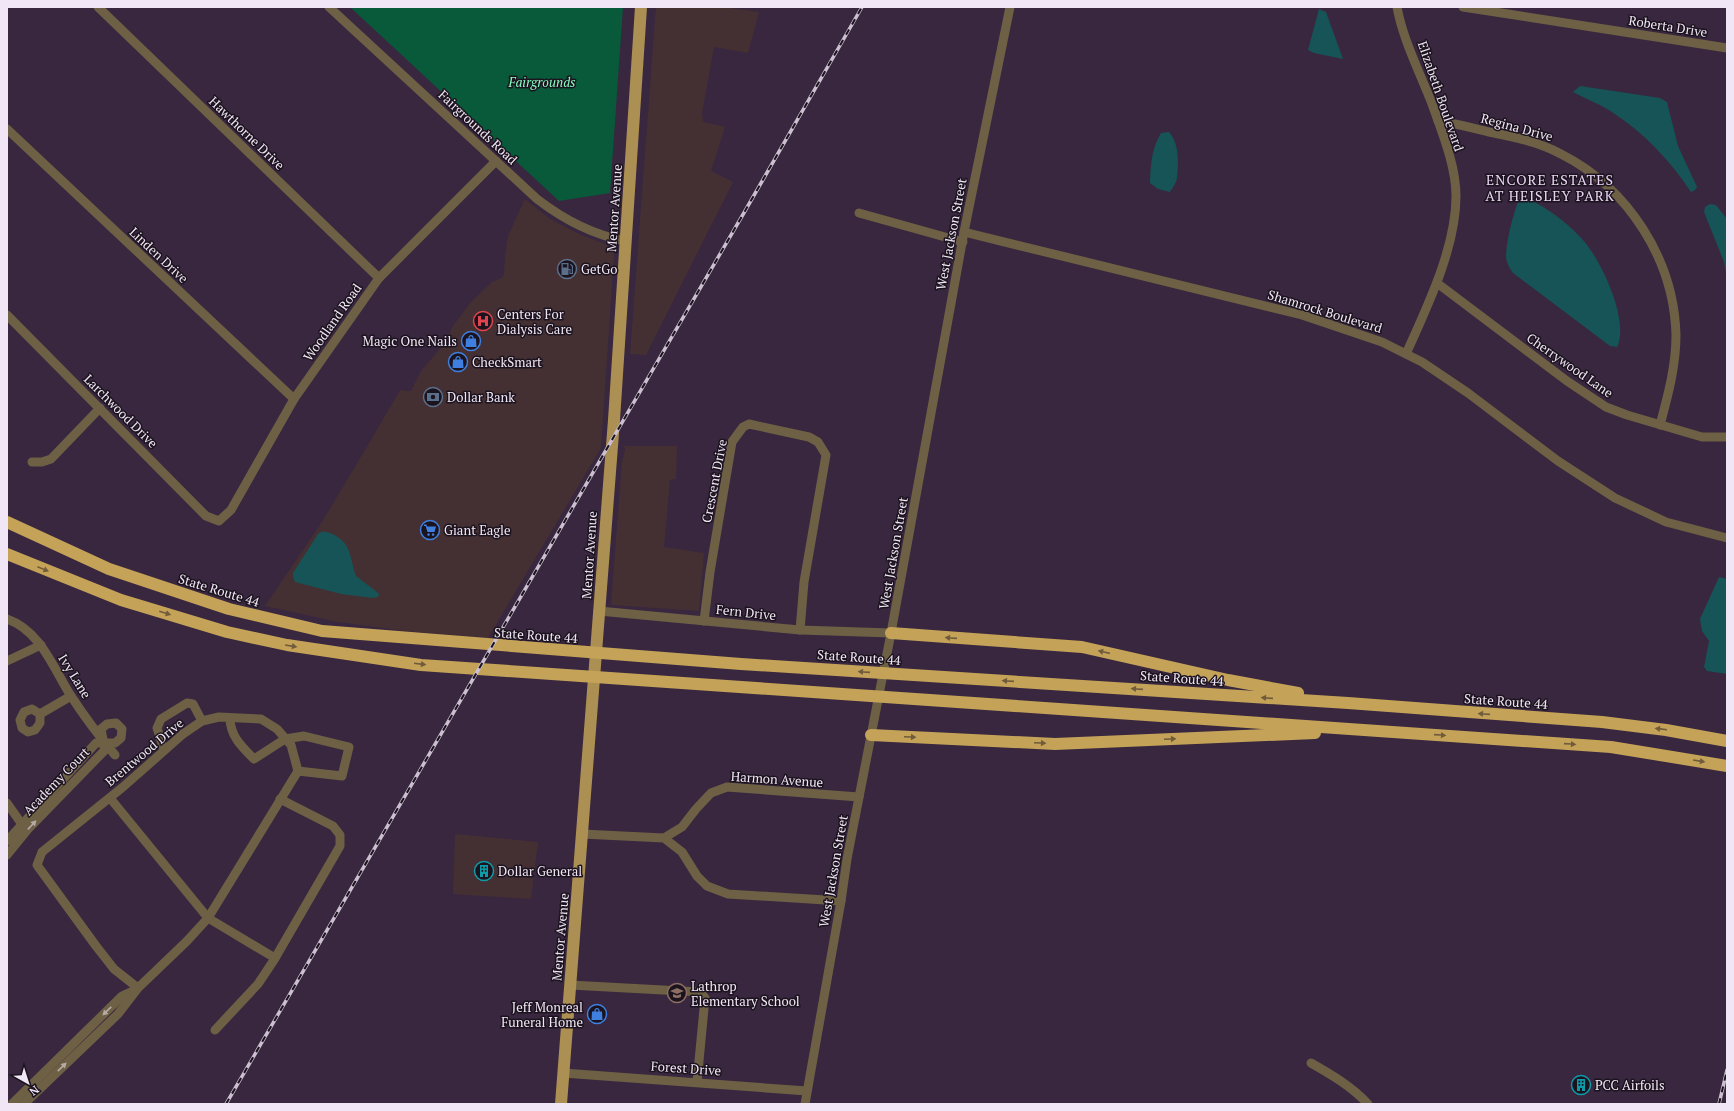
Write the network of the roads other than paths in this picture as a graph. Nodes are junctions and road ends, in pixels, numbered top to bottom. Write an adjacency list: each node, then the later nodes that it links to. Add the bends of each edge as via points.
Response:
1 (98, 7): 15 (street, Hawthorne Drive)
2 (329, 7): 10 (street, Fairgrounds Road)
3 (641, 7): 13 (main road, Mentor Avenue)
4 (1010, 7): 12 (street, West Jackson Street)
5 (1397, 7): 8 (street, Elizabeth Boulevard, via 1405,36)
6 (1464, 7): 7 (street, Roberta Drive)
7 (1727, 48)
8 (1438, 121): 16 (street, Elizabeth Boulevard, via 1448,152 1456,194 1452,232); 21 (street, Regina Drive, via 1533,142 1560,153 1597,177 1635,216 1649,237 1668,282 1675,321 1675,359)
9 (7, 129): 19 (street, Linden Drive)
10 (496, 161): 13 (street, Fairgrounds Road, via 551,210 591,231); 15 (street, Woodland Road)
11 (859, 213): 14 (street)
12 (964, 232): 14 (street, West Jackson Street); 18 (street, Shamrock Boulevard, via 1302,315 1382,342)
13 (626, 241): 28 (main road, Mentor Avenue)
14 (963, 242): 32 (street, West Jackson Street)
15 (379, 278): 19 (street, Woodland Road)
16 (1437, 283): 18 (street, Elizabeth Boulevard); 21 (street, Cherrywood Lane, via 1595,401 1626,415)
17 (7, 314): 20 (street, Larchwood Drive)
18 (1406, 354): 26 (street, Shamrock Boulevard, via 1468,392 1558,461 1615,498 1666,522)
19 (294, 399): 24 (street, Woodland Road, via 231,510)
20 (100, 408): 23 (street, via 51,459); 24 (street, Larchwood Drive, via 206,516)
21 (1660, 425): 22 (street, Cherrywood Lane, via 1702,437)
22 (1727, 437)
23 (32, 462)
24 (219, 521)
25 (7, 522): 36 (highway, State Route 44, one-way to 25, via 733,663 322,631 229,609 117,571)
26 (1727, 538)
27 (7, 554): 40 (highway, one-way to 40, via 121,600 227,632 287,646 421,665)
28 (599, 611): 30 (street, Fern Drive); 54 (main road, Mentor Avenue)
29 (7, 619): 33 (street, Ivy Lane, via 28,630)
30 (704, 620): 31 (street, Fern Drive); 31 (street, Crescent Drive, via 732,442 743,427 749,424 809,437 818,442 826,455 804,582)
31 (800, 630): 32 (street, Fern Drive)
32 (891, 633): 36 (highway, one-way to 32, via 1228,680 1082,647); 41 (street, West Jackson Street)
33 (41, 645): 34 (street); 35 (street, Ivy Lane)
34 (7, 661)
35 (71, 696): 37 (street); 44 (street, Ivy Lane)
36 (1348, 703): 43 (highway, State Route 44, one-way to 36, via 1602,722)
37 (40, 714)
38 (230, 718): 39 (street, Brentwood Drive, via 219,717); 42 (street, Brentwood Drive, via 261,719); 42 (street, via 230,728 237,740 254,759)
39 (202, 721): 45 (street, Brentwood Drive); 45 (street, via 193,704 187,703 161,719 157,728)
40 (1377, 730): 41 (highway, one-way to 40, via 1055,744); 47 (highway, one-way to 47, via 1610,747)
41 (871, 735): 49 (street, West Jackson Street)
42 (285, 739): 48 (street, Brentwood Drive, via 291,745); 48 (street, via 304,736 349,747 342,776)
43 (1727, 741)
44 (103, 742): 46 (street, Ivy Lane); 53 (street, Academy Court, via 96,743); 57 (street, Academy Court, one-way to 44, via 29,828 105,750)
45 (164, 750): 50 (street, Brentwood Drive)
46 (115, 755)
47 (1727, 766)
48 (298, 771): 51 (street)
49 (859, 797): 55 (street, Harmon Avenue, via 727,786 711,793 682,827); 58 (street, West Jackson Street, via 846,859)
50 (110, 798): 59 (street); 62 (street, Brentwood Drive, via 42,852 37,865 114,969)
51 (280, 799): 59 (street); 60 (street, via 333,826 340,835 340,846)
52 (7, 803): 53 (street)
53 (21, 823): 56 (street, Academy Court)
54 (582, 834): 55 (street); 61 (main road, Mentor Avenue)
55 (664, 838): 58 (street, via 682,852 706,886 728,894)
56 (7, 841)
57 (7, 855)
58 (841, 901): 67 (street, West Jackson Street)
59 (208, 918): 60 (street); 62 (street)
60 (275, 958): 63 (street, via 258,984)
61 (570, 985): 65 (main road, Mentor Avenue); 66 (street, via 700,992 705,998)
62 (138, 988): 68 (street, one-way to 68, via 122,996); 69 (street, one-way to 62, via 118,1014)
63 (215, 1030)
64 (1311, 1063): 72 (street, via 1356,1091)
65 (563, 1073): 66 (street, Forest Drive); 70 (main road, Mentor Avenue)
66 (697, 1082): 67 (street, Forest Drive)
67 (807, 1091): 71 (street, West Jackson Street)
68 (12, 1104)
69 (24, 1104)
70 (561, 1104)
71 (805, 1104)
72 (1368, 1104)

